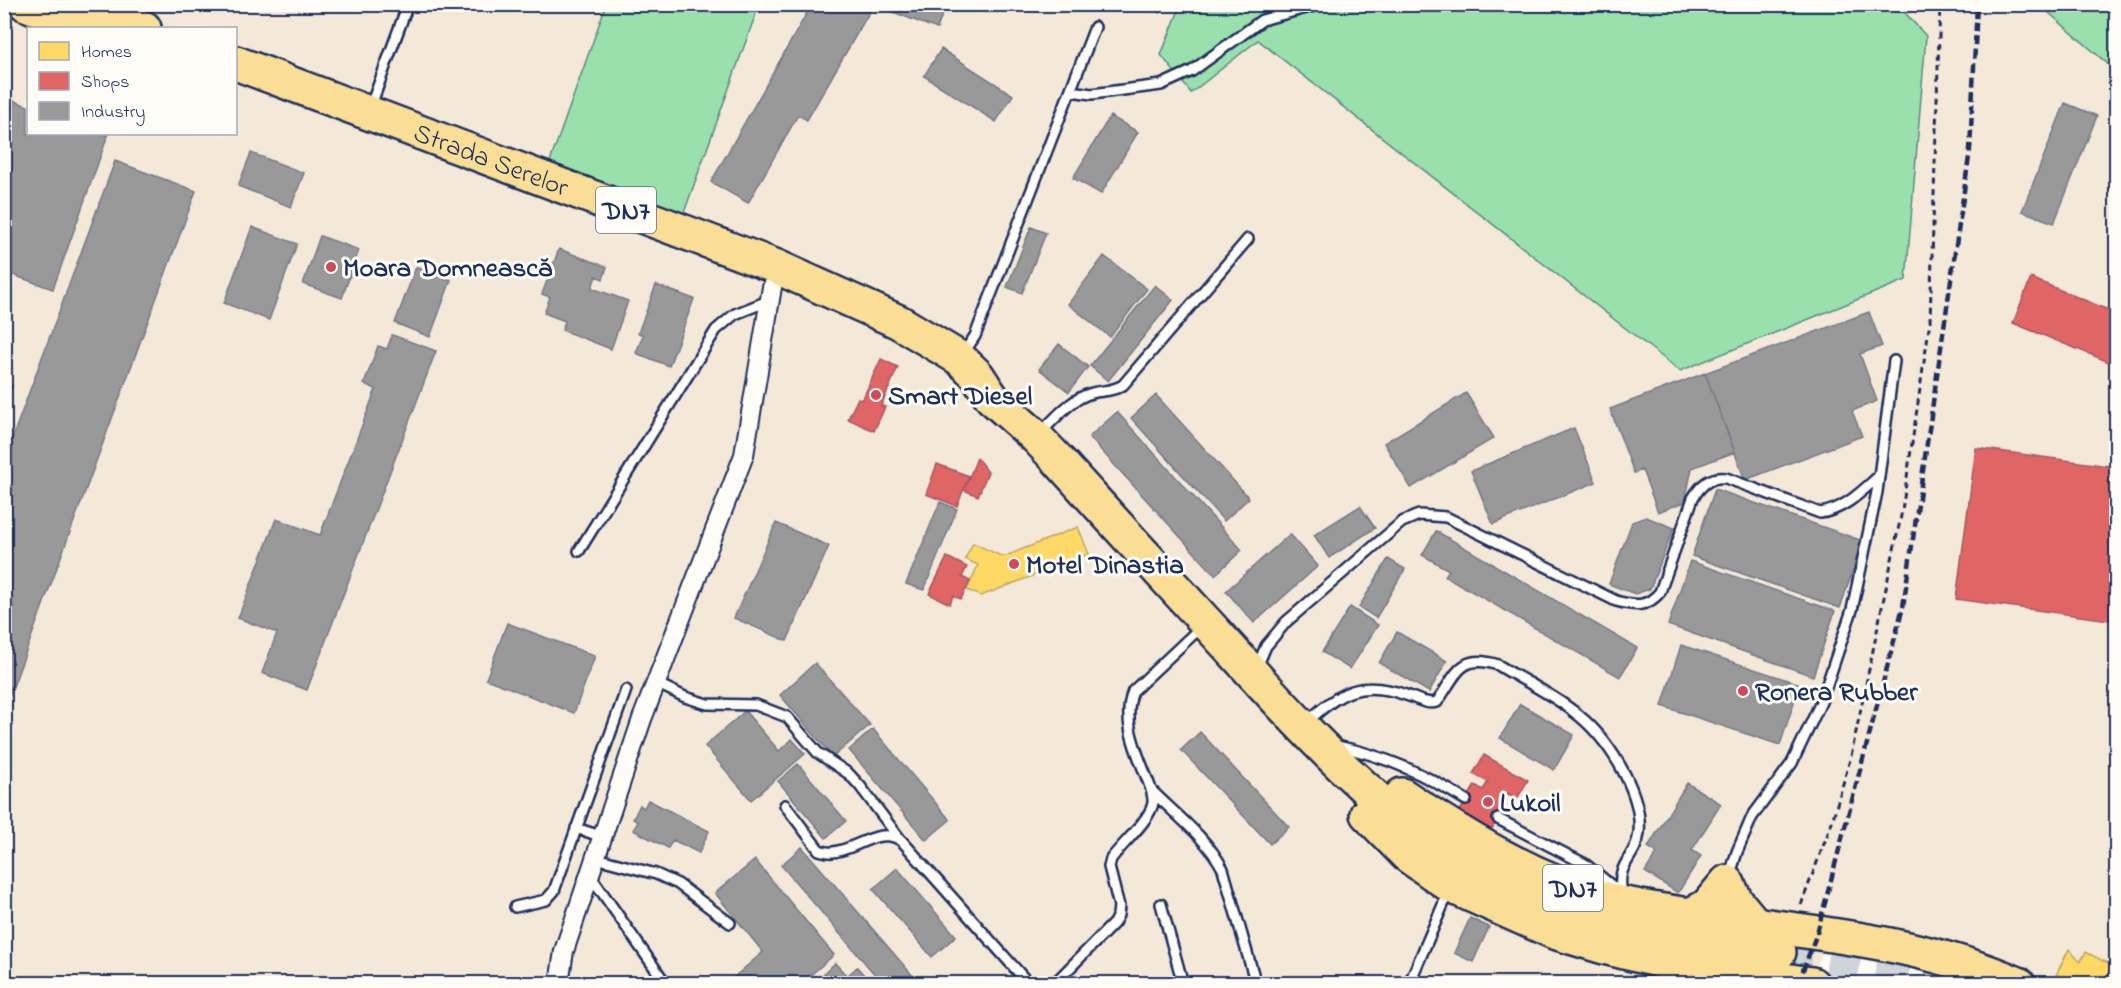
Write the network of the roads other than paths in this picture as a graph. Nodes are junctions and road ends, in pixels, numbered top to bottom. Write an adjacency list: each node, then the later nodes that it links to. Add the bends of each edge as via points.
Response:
1 (26, 4): 5 (highway)
2 (80, 4): 6 (highway)
3 (408, 4): 11 (lane)
4 (1321, 4): 10 (lane, via 1262,20 1192,72 1161,85 1092,94)
5 (86, 27)
6 (141, 27)
7 (1095, 27): 10 (lane)
8 (237, 63): 11 (highway, Strada Serelor / DN7)
9 (237, 85): 13 (highway, Strada Serelor / DN7)
10 (1071, 91): 14 (lane, via 975,336)
11 (368, 113): 14 (highway, Strada Serelor / DN7, via 777,267 899,322)
12 (1248, 239): 17 (lane, via 1123,385 1115,390 1092,392 1070,403)
13 (770, 294): 16 (highway, Strada Serelor / DN7, via 860,324 933,363 968,389); 19 (lane, via 716,330); 22 (street, via 744,455)
14 (960, 358): 16 (highway, Strada Serelor / DN7)
15 (1894, 361): 18 (lane)
16 (992, 398): 17 (highway, Strada Serelor / DN7)
17 (1036, 437): 20 (highway, Strada Serelor / DN7)
18 (1879, 476): 21 (lane, via 1840,507 1820,513 1726,478 1707,481 1693,498 1660,592 1644,605 1616,601 1446,517 1419,515 1402,522 1286,622 1266,646); 33 (lane, via 1852,610 1821,702 1792,763 1752,817)
19 (579, 551)
20 (1206, 622): 21 (highway, Strada Serelor / DN7); 25 (lane, via 1133,691 1128,704 1135,748)
21 (1253, 674): 24 (highway, Strada Serelor / DN7)
22 (656, 683): 30 (street); 31 (lane, via 707,704 756,705 787,717 818,753 849,774)
23 (626, 690): 29 (lane)
24 (1314, 736): 26 (lane, via 1399,763); 34 (highway, DN7, via 1368,815 1388,837); 35 (highway, DN7, via 1492,851 1572,888 1609,900); 35 (lane, via 1331,700 1353,690 1388,689 1432,703 1437,702 1452,675 1465,664 1498,665 1573,710 1621,767 1639,818 1635,846 1620,875); 41 (highway, DN7, via 1402,820 1506,888 1582,917 1623,927)
25 (1151, 790): 45 (lane, via 1153,802 1148,814 1111,858 1118,915); 47 (lane, via 1209,848 1223,868)
26 (1466, 800)
27 (785, 804): 31 (lane, via 819,850 832,853 884,836)
28 (1498, 819): 35 (lane, via 1585,864)
29 (576, 828): 30 (lane); 37 (lane, via 554,891 546,900)
30 (603, 837): 32 (street)
31 (902, 841): 44 (lane)
32 (593, 866): 39 (lane, via 656,874 678,884); 42 (street, via 564,951); 43 (lane)
33 (1727, 882): 38 (highway, via 1707,906); 40 (highway, via 1736,901)
34 (1451, 886): 48 (lane); 49 (highway, DN7, via 1554,932 1671,969)
35 (1628, 899): 38 (highway, DN7)
36 (1161, 904): 46 (lane)
37 (515, 907)
38 (1690, 915): 40 (highway, DN7)
39 (730, 923)
40 (1755, 924): 50 (highway, DN7, via 1884,943 1958,962)
41 (1779, 952)
42 (559, 984)
43 (666, 984)
44 (1029, 984)
45 (1054, 984)
46 (1183, 984)
47 (1256, 984)
48 (1409, 984)
49 (1812, 984)
50 (2018, 984)

